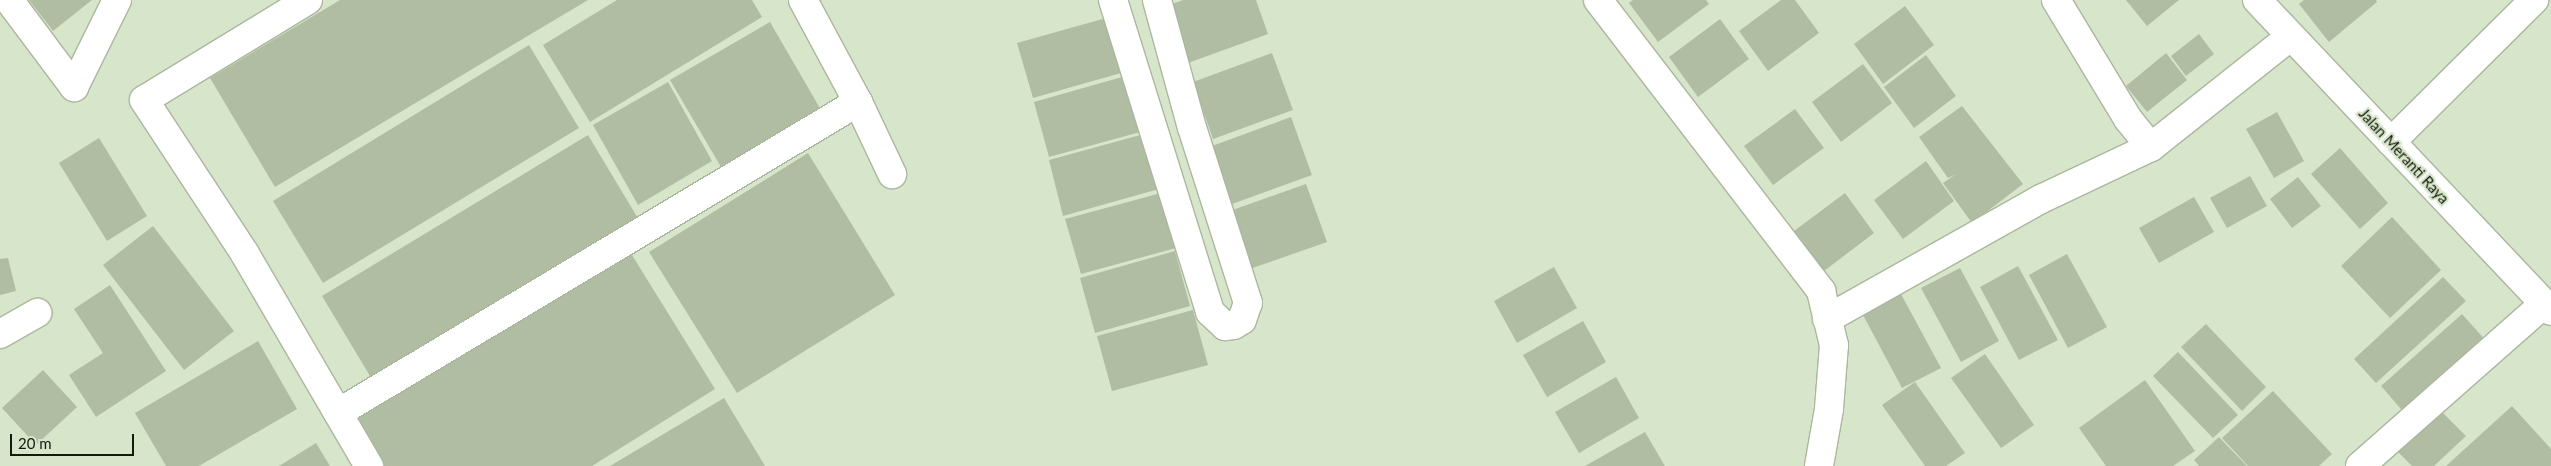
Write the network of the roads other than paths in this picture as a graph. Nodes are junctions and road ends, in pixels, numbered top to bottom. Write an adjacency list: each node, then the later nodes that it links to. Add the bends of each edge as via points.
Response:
1 (9, 0): 2 (street, via 74,87)
2 (117, 0)
3 (308, 0): 20 (street, via 144,100 244,254)
4 (803, 0): 12 (street)
5 (1113, 0): 6 (street, via 1210,312 1225,326 1234,325 1242,320 1248,304 1192,128)
6 (1157, 0)
7 (1598, 0): 18 (street, via 1810,275 1821,291)
8 (2056, 0): 14 (street, via 2128,119)
9 (2257, 0): 11 (street, Jalan Meranti Raya)
10 (2534, 0): 13 (street)
11 (2290, 37): 13 (street, Jalan Meranti Raya); 14 (street)
12 (858, 102): 15 (street); 20 (street)
13 (2391, 142): 16 (street, Jalan Meranti Raya)
14 (2151, 147): 18 (street, via 2041,200)
15 (892, 174)
16 (2547, 307): 23 (street)
17 (37, 313): 19 (street)
18 (1828, 318): 22 (street, via 1834,345 1829,409)
19 (0, 334)
20 (338, 413): 21 (street)
21 (369, 466)
22 (1819, 466)
23 (2360, 466)

